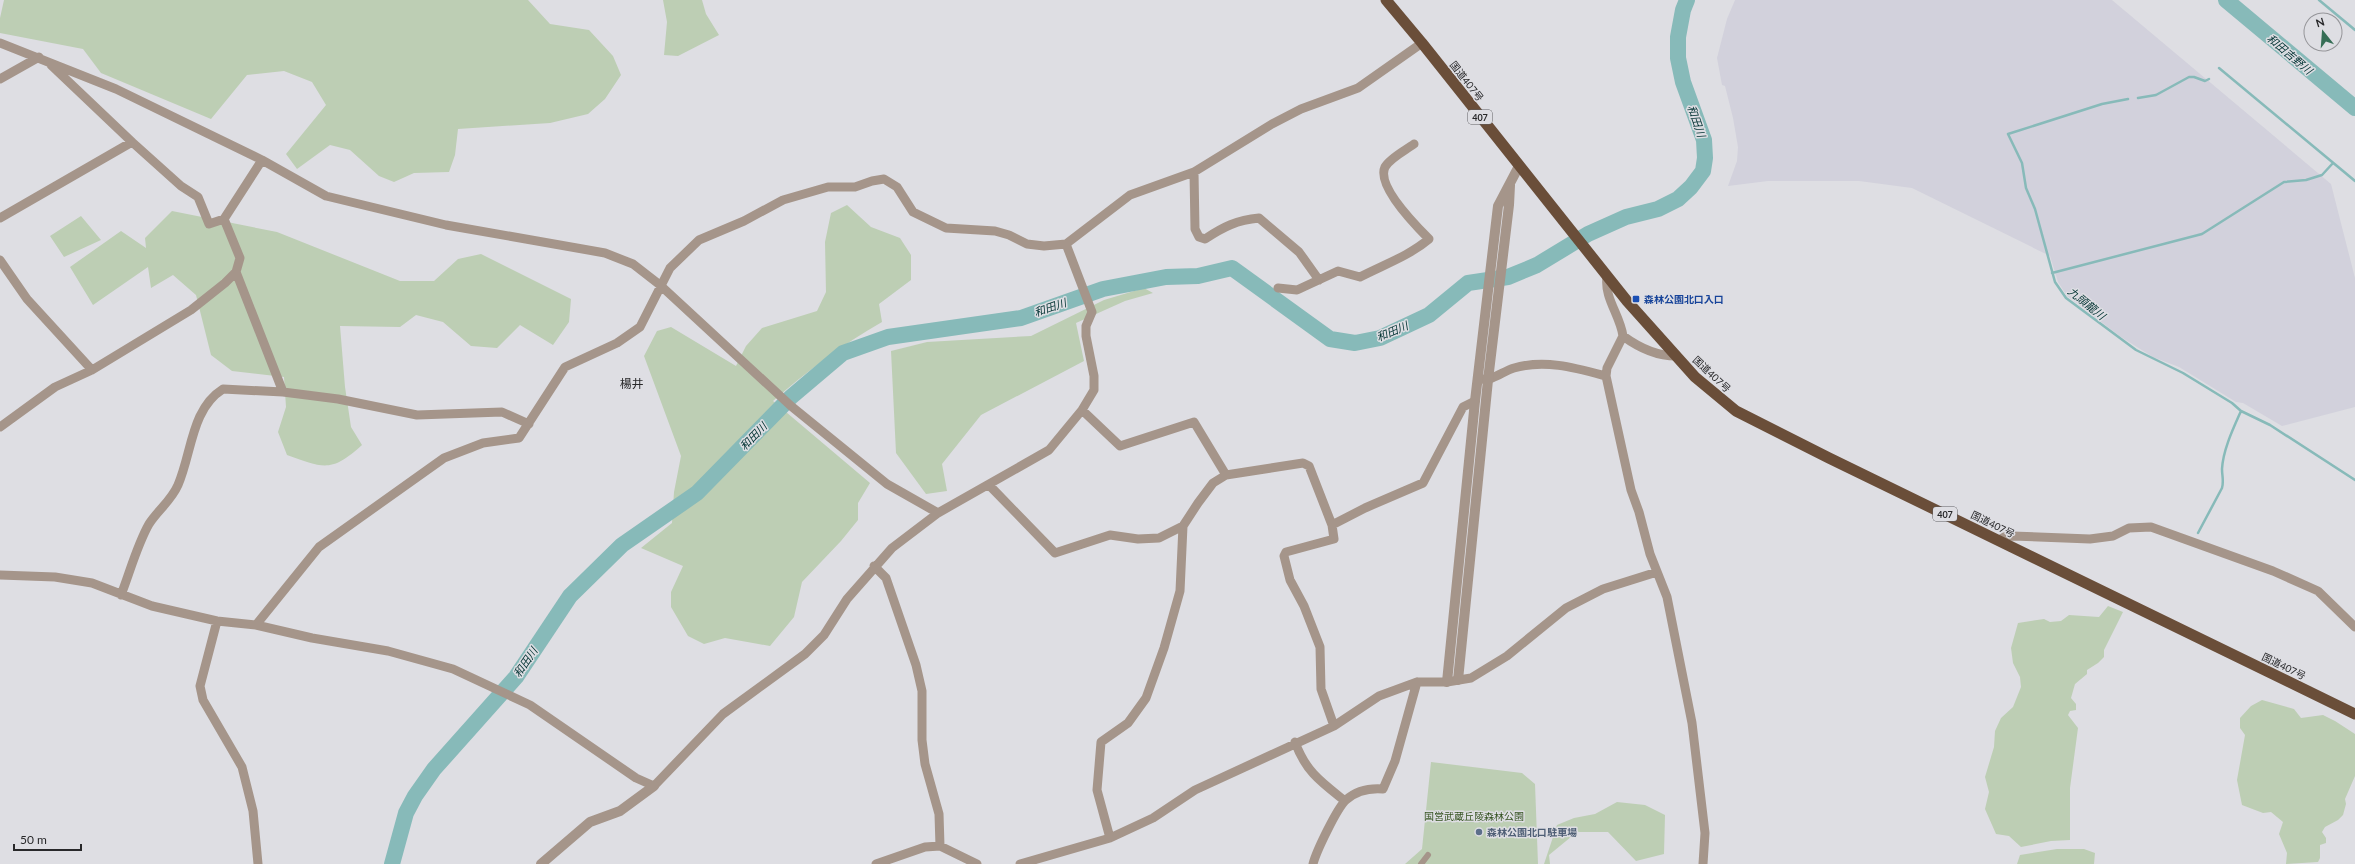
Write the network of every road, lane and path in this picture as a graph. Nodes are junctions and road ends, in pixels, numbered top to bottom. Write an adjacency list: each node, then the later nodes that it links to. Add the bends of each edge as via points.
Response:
1 (1386, 0): 3 (highway, 国道407号 / 407)
2 (0, 43): 4 (street)
3 (1422, 43): 9 (highway, 国道407号 / 407); 10 (street, via 1358,88 1272,124)
4 (42, 58): 5 (street); 6 (street); 8 (street, via 116,89)
5 (0, 79)
6 (132, 142): 11 (street); 12 (street, via 181,186 198,197 209,224)
7 (1414, 144): 17 (street, via 1385,167 1383,175 1397,206 1429,239 1416,251 1387,262 1360,277 1338,271)
8 (262, 160): 12 (street); 18 (street, via 326,196 446,225 605,254 633,264)
9 (1519, 166): 16 (highway, 国道407号 / 407); 24 (street, via 1510,181 1510,205)
10 (1194, 172): 13 (street, via 1130,195); 17 (street, via 1196,229 1199,237 1205,239 1228,224 1242,219 1259,218 1299,252)
11 (0, 218)
12 (224, 219): 15 (street, via 240,258)
13 (1066, 244): 18 (street, via 1027,244 995,231 946,228 913,212 897,187 884,179 855,187 828,187 770,206 744,221 699,240 670,268); 27 (street, via 1092,312 1086,326 1086,336 1095,385)
14 (0, 260): 22 (street, via 27,299)
15 (236, 272): 22 (street, via 191,310); 25 (street)
16 (1607, 276): 20 (street, via 1607,295 1621,324); 21 (highway, 国道407号 / 407)
17 (1319, 280): 19 (street, via 1297,290)
18 (660, 285): 28 (street, via 640,327 618,343 565,367); 32 (street, via 791,406 887,484)
19 (1278, 288)
20 (1623, 336): 21 (street, via 1663,356); 23 (street, via 1607,368)
21 (1676, 356): 35 (highway, 国道407号 / 407, via 1695,377 1736,411)
22 (92, 370): 29 (street, via 55,387)
23 (1606, 376): 24 (street, via 1566,366 1544,365 1514,368); 37 (street, via 1631,490)
24 (1483, 380): 26 (street); 43 (street)
25 (283, 392): 28 (street, via 338,399 417,415 502,412); 39 (street, via 224,389 208,402 198,419 178,485 171,500 149,525)
26 (1475, 401): 33 (street, via 1463,407 1423,483 1364,508); 45 (street)
27 (1082, 410): 30 (street, via 1120,446 1194,422); 31 (street, via 1049,450)
28 (529, 424): 41 (street, via 518,438 483,443 444,458 318,547)
29 (0, 427)
30 (1226, 475): 33 (street, via 1303,463 1309,466); 34 (street, via 1213,483)
31 (989, 485): 32 (street); 34 (street, via 1055,552 1110,535 1138,539 1159,538)
32 (938, 513): 36 (street)
33 (1332, 525): 47 (street, via 1334,539 1286,552 1284,556 1290,580 1304,606 1320,647 1321,689)
34 (1183, 526): 51 (street, via 1180,591 1164,648 1146,698 1128,723 1101,742 1097,790)
35 (1999, 540): 42 (street, via 2012,536 2090,539 2113,536 2129,528 2150,527 2273,570 2318,591); 46 (highway, 国道407号 / 407)
36 (874, 566): 49 (street, via 847,598 824,635 805,654 723,714); 52 (street, via 886,578 916,664 922,691 922,740 925,764 939,814)
37 (1657, 572): 43 (street, via 1603,589 1566,608 1492,667 1471,678); 61 (street, via 1667,597 1692,723 1705,833)
38 (0, 575): 39 (street, via 55,576 92,583)
39 (121, 595): 40 (street, via 152,606)
40 (217, 620): 41 (street); 54 (street, via 200,686 203,700 242,767 252,805)
41 (256, 625): 49 (street, via 388,651 453,669 530,704 636,778)
42 (2355, 627)
43 (1458, 680): 45 (street)
44 (1417, 682): 45 (street); 47 (street, via 1380,696); 50 (street, via 1395,761 1384,789 1362,790)
45 (1447, 682)
46 (2355, 714)
47 (1334, 726): 48 (street)
48 (1295, 742): 50 (street, via 1302,760 1318,779); 51 (street, via 1195,790 1153,818)
49 (654, 786): 55 (street, via 620,811 590,822)
50 (1345, 801): 59 (street, via 1323,838)
51 (1110, 838): 58 (street)
52 (940, 846): 56 (street, via 925,847); 57 (street)
53 (1428, 855): 60 (street)
54 (258, 864)
55 (540, 864)
56 (876, 864)
57 (977, 864)
58 (1020, 864)
59 (1313, 864)
60 (1421, 864)
61 (1703, 864)

